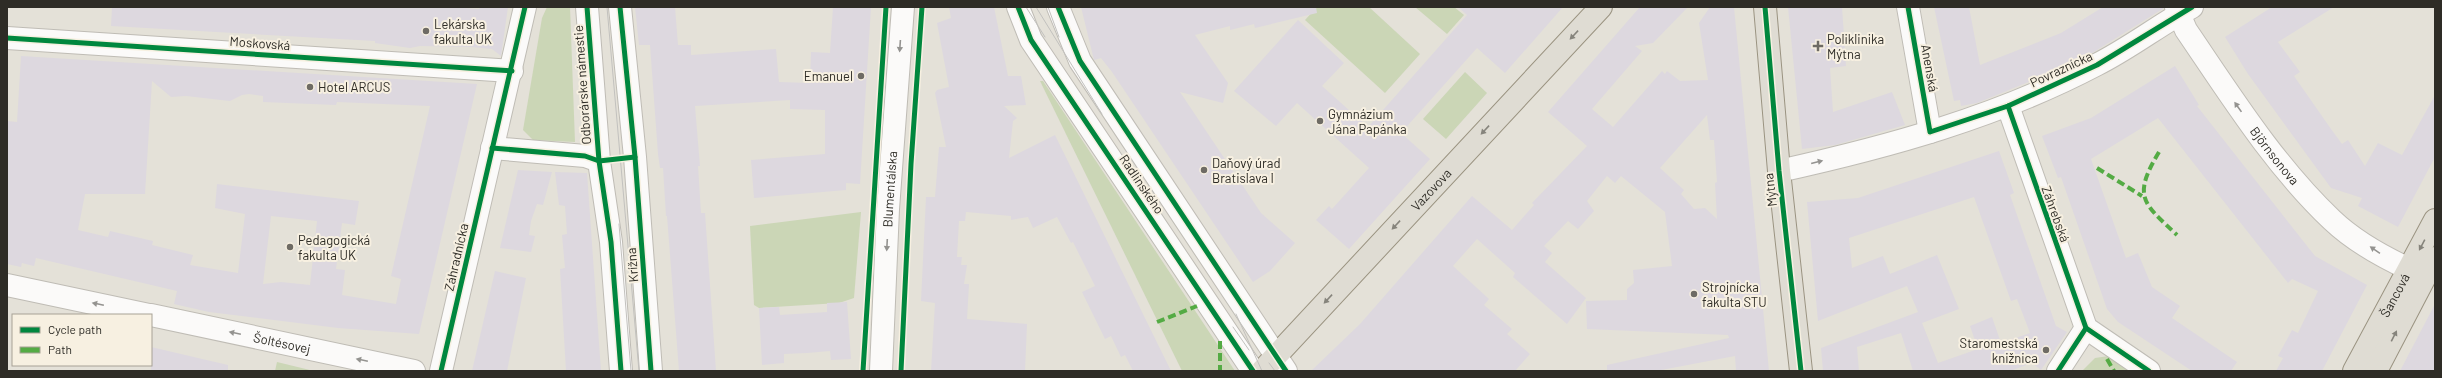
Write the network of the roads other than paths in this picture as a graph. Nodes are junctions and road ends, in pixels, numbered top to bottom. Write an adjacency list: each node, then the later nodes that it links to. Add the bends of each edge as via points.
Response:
1 (587, 7): 17 (street, Odborárske námestie)
2 (620, 7): 30 (street, Krížna, via 635,157)
3 (903, 7): 31 (street, Blumentálska, one-way to 31, via 888,209)
4 (1018, 7): 32 (street, Radlinského, via 1031,40)
5 (1058, 7): 26 (street, Radlinského, via 1080,61)
6 (1600, 7): 26 (main road, Vazovova, one-way to 26)
7 (1757, 7): 11 (street)
8 (1908, 7): 15 (street, Anenská)
9 (2182, 9): 14 (street, Povraznícka, via 2097,65); 21 (street, Björnsonova, one-way to 9, via 2389,259 2333,221 2281,166 2186,30)
10 (526, 11): 13 (street)
11 (1766, 18): 18 (main road, Mýtna)
12 (7, 38): 13 (street, Moskovská)
13 (512, 71): 16 (street)
14 (2008, 106): 15 (street, Povraznícka); 25 (street, Záhrebská)
15 (1930, 132): 18 (street, Povraznícka, one-way to 15)
16 (492, 148): 17 (street, Odborárske námestie, via 585,156); 28 (street, Záhradnícka)
17 (599, 161): 29 (street, Krížna, via 611,242)
18 (1779, 171): 33 (main road, Mýtna)
19 (2435, 220): 21 (main road, Šancová, one-way to 21)
20 (2435, 258): 37 (main road, Šancová, one-way to 20)
21 (2409, 269): 36 (main road, Šancová)
22 (7, 285): 23 (street, Šoltésovej, one-way to 22)
23 (145, 314)
24 (152, 315): 27 (street, Šoltésovej, one-way to 24)
25 (2086, 328): 34 (street); 35 (street)
26 (1274, 366)
27 (414, 371)
28 (441, 371)
29 (621, 371)
30 (651, 371)
31 (881, 371)
32 (1253, 371)
33 (1801, 371)
34 (2058, 371)
35 (2149, 371)
36 (2354, 371)
37 (2376, 371)

